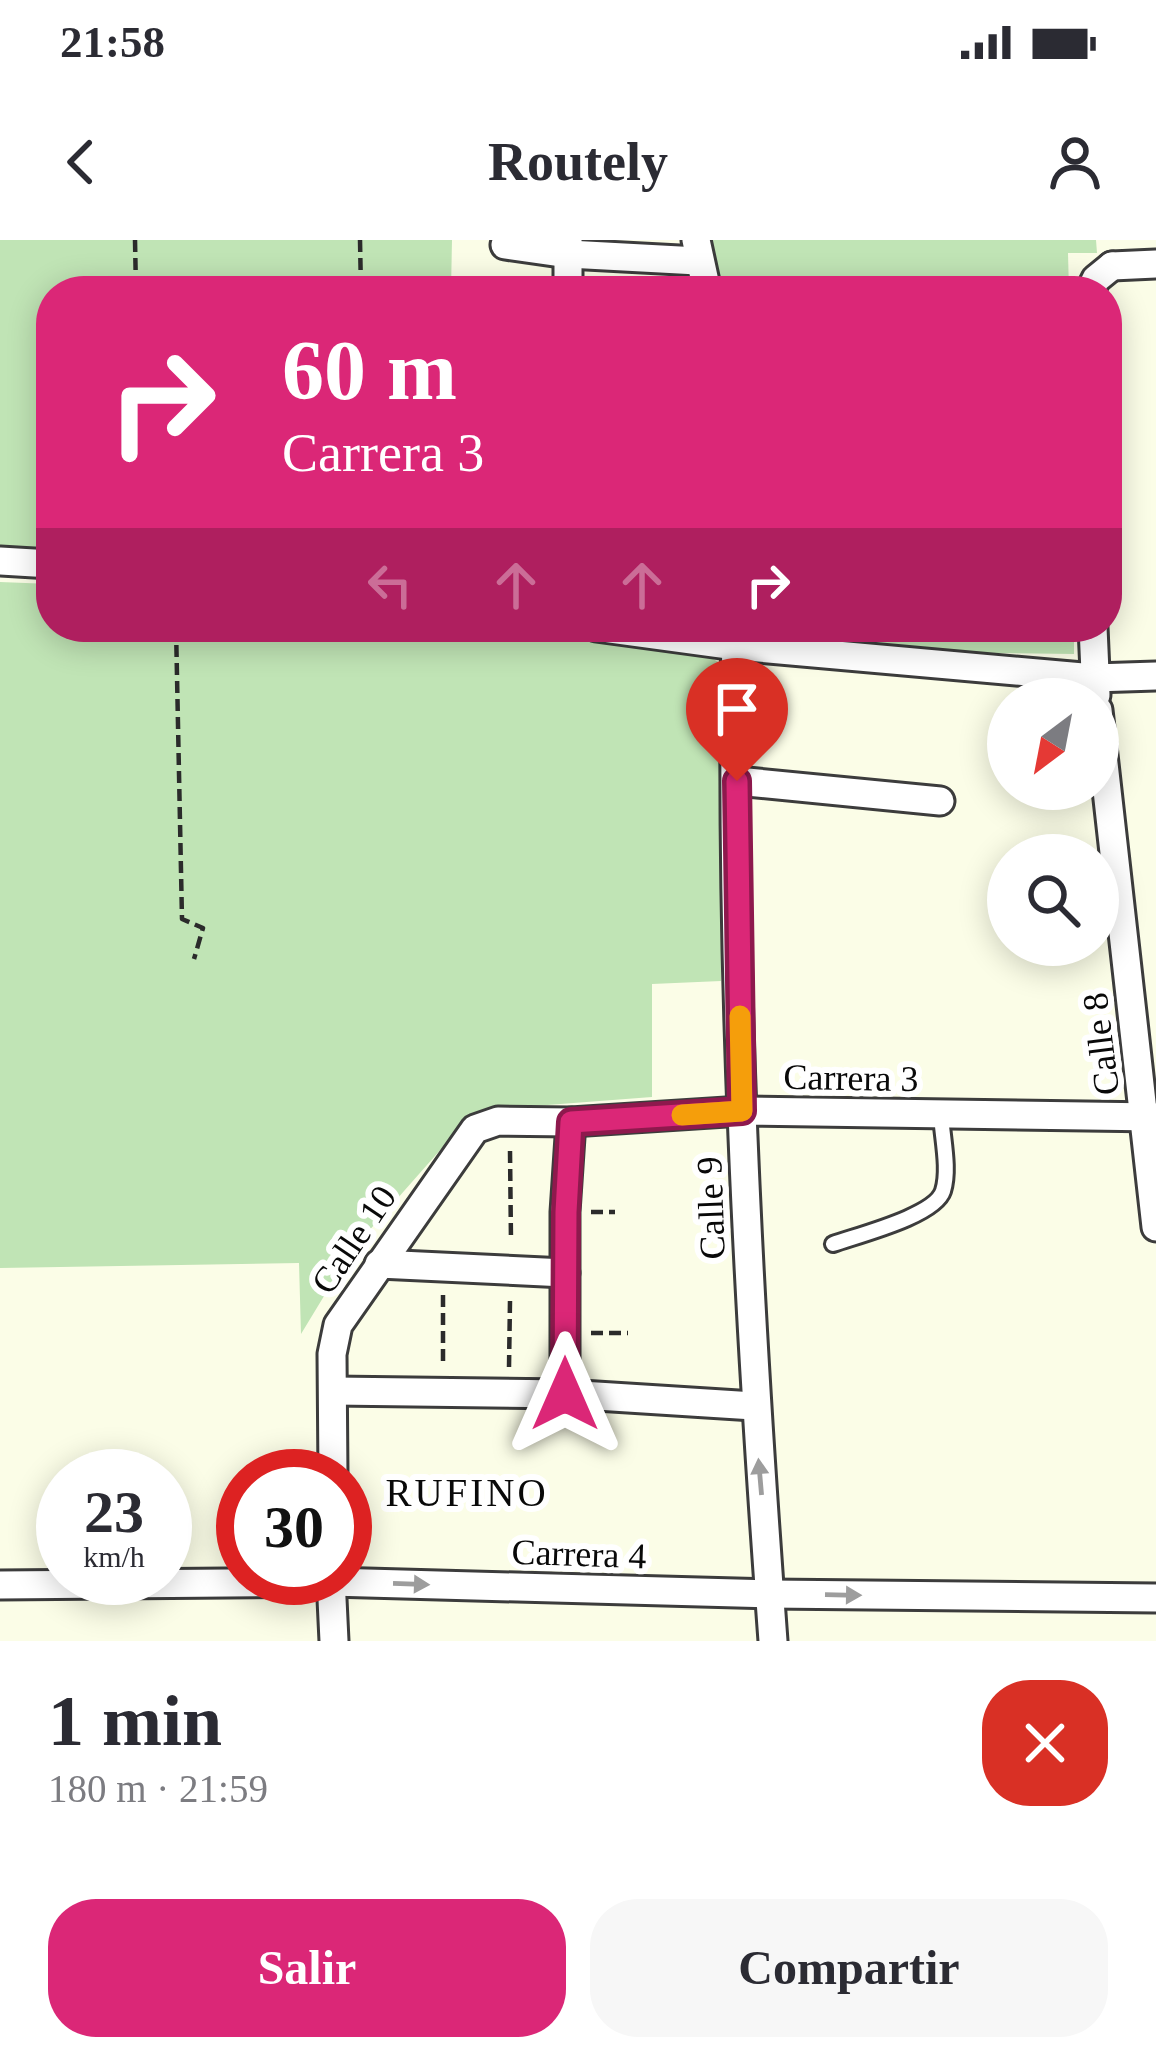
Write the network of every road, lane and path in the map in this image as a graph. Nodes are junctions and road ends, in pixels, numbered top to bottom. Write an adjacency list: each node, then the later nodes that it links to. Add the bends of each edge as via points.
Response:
1 (135, 240): 8 (path)
2 (359, 240): 9 (path)
3 (505, 245): 4 (street)
4 (568, 247): 5 (street)
5 (697, 250)
6 (1113, 253): 7 (street)
7 (1156, 264)
8 (136, 276)
9 (360, 276)
10 (0, 561): 11 (street)
11 (36, 563)
12 (176, 642): 23 (path, via 182,919 203,928)
13 (736, 642): 20 (street, Calle 9)
14 (777, 642): 17 (street)
15 (1094, 642): 18 (street)
16 (1156, 676): 19 (street)
17 (1021, 678)
18 (1095, 678)
19 (1119, 684)
20 (737, 781): 21 (street); 24 (street, Calle 9)
21 (940, 801)
22 (1111, 810): 26 (street, Calle 8)
23 (194, 959)
24 (742, 1111): 25 (street, Carrera 3); 27 (street, Carrera 3); 37 (street, Calle 9)
25 (941, 1114): 26 (street, Carrera 3); 30 (lane, via 944,1189 937,1202)
26 (1150, 1117): 29 (street, Calle 8)
27 (571, 1122): 28 (street, Carrera 3, via 498,1121); 32 (street)
28 (475, 1129): 31 (street, Calle 10)
29 (1156, 1227)
30 (833, 1244)
31 (380, 1264): 32 (street); 35 (street, Calle 10, via 338,1325)
32 (565, 1273): 33 (street)
33 (565, 1333): 34 (path); 36 (street)
34 (628, 1334)
35 (334, 1391): 36 (street); 38 (street, Calle 10)
36 (565, 1394): 37 (street)
37 (754, 1406): 42 (street, Calle 9, one-way to 37)
38 (333, 1449)
39 (372, 1581): 42 (street, Carrera 4, one-way to 42)
40 (216, 1582): 41 (street, Carrera 4)
41 (0, 1585)
42 (769, 1594): 43 (street, Carrera 4, one-way to 43); 46 (street, Calle 9)
43 (1156, 1598)
44 (333, 1605): 45 (street)
45 (334, 1641)
46 (772, 1641)

